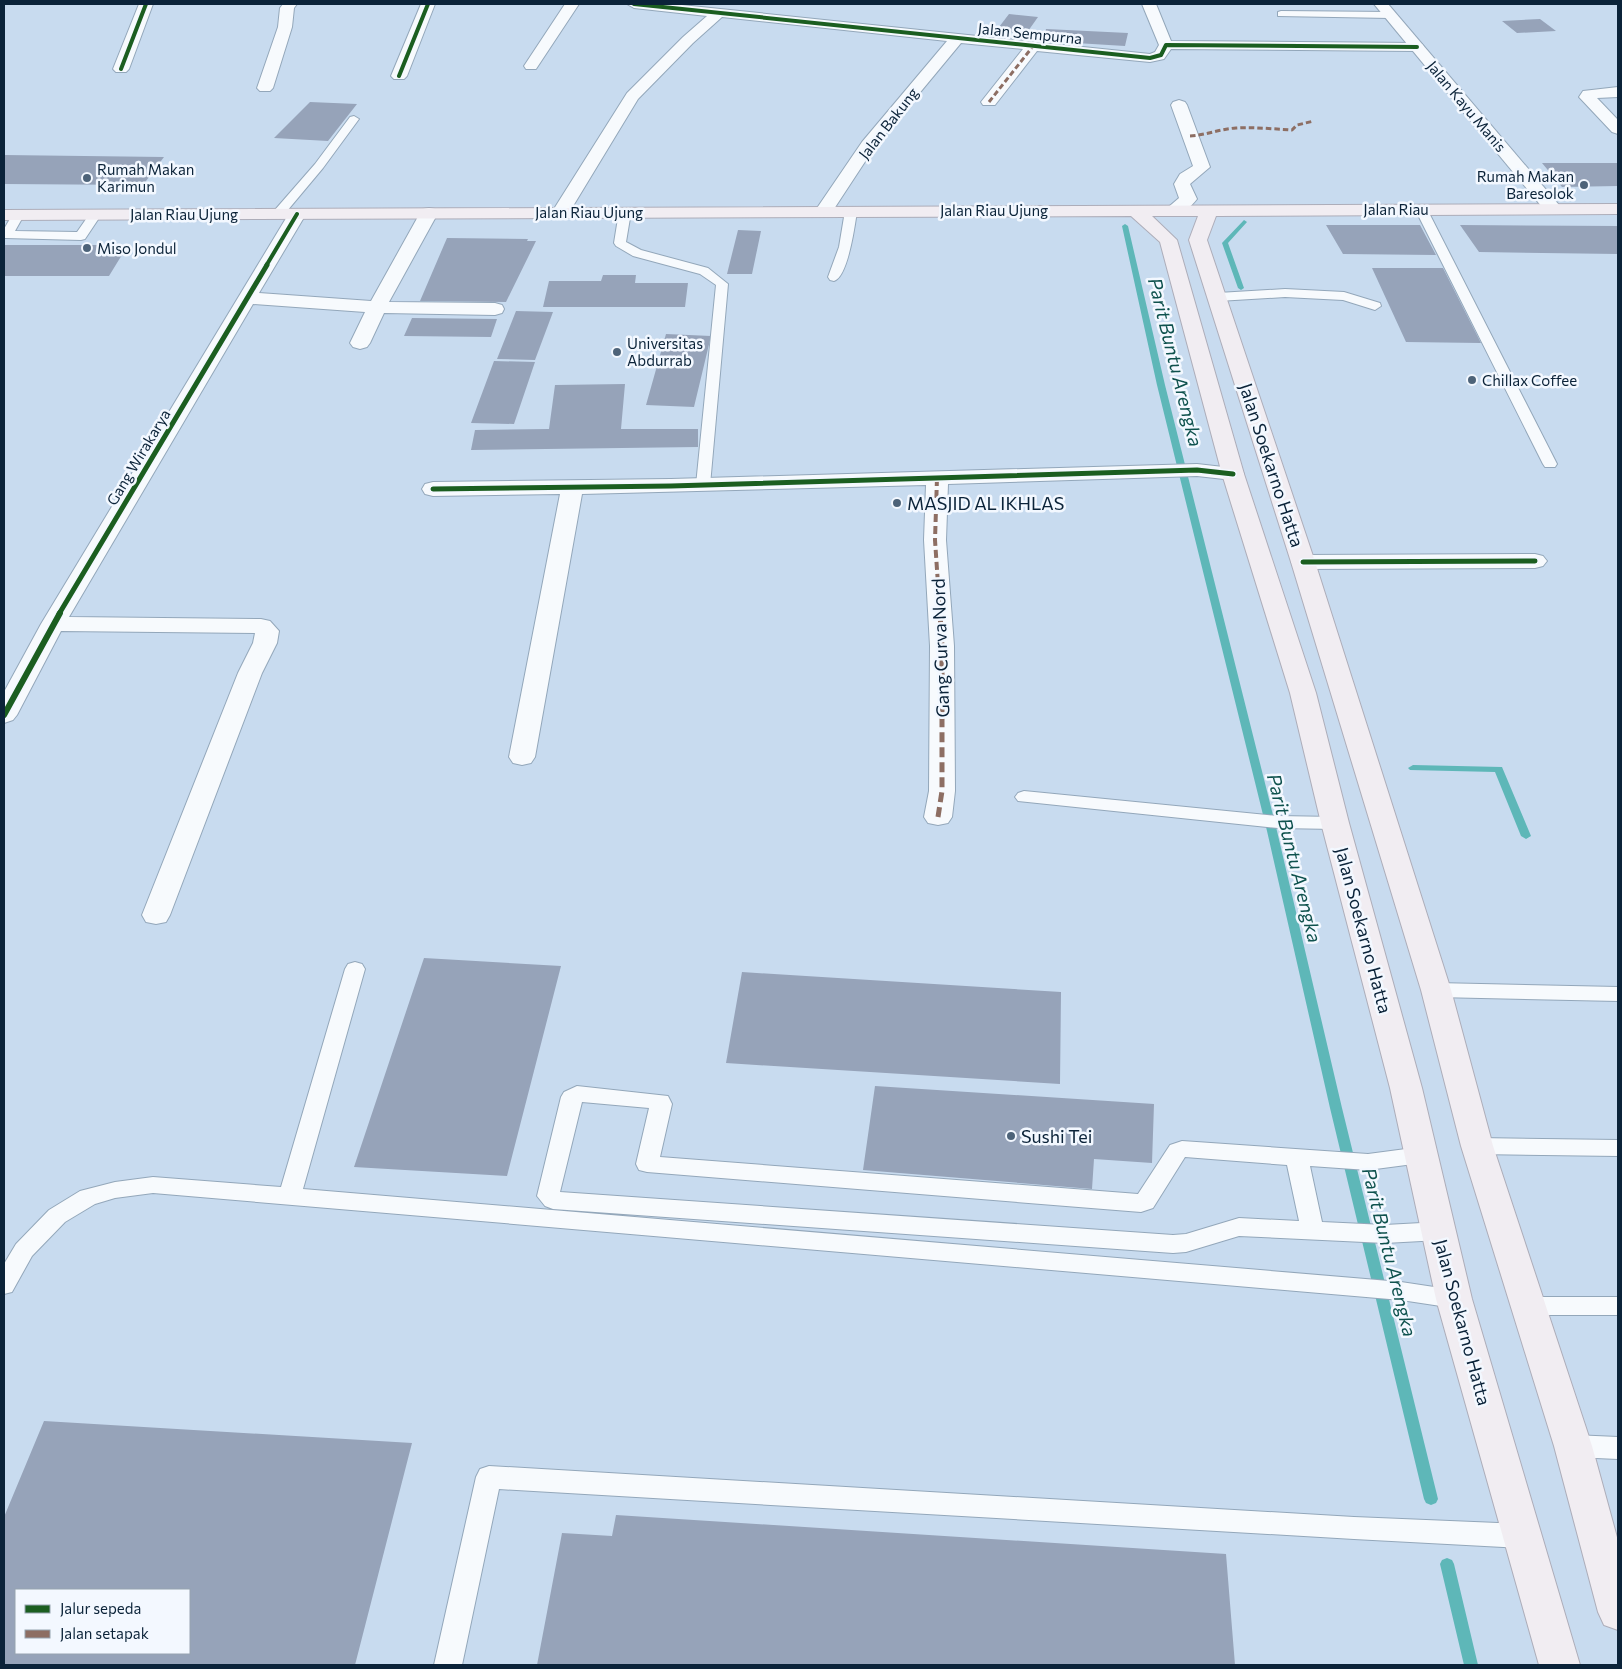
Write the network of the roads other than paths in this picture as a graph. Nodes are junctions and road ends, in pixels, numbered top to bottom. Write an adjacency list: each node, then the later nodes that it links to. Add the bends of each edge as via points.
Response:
1 (146, 4): 17 (street)
2 (290, 4): 19 (street)
3 (428, 4): 18 (street)
4 (572, 4): 16 (street)
5 (634, 4): 9 (street, Jalan Sempurna)
6 (1148, 4): 14 (street)
7 (835, 10): 11 (street)
8 (1385, 10): 10 (lane); 15 (street, Jalan Kayu Manis)
9 (720, 13): 11 (street, Jalan Sempurna); 33 (street, via 632,96)
10 (1280, 14)
11 (826, 24): 12 (street, Jalan Sempurna)
12 (956, 39): 13 (street, Jalan Sempurna); 31 (street, Jalan Bakung, via 868,145)
13 (1034, 45): 14 (street, Jalan Sempurna, via 1150,58 1163,54); 21 (street)
14 (1166, 45): 15 (street)
15 (1417, 47): 26 (street, Jalan Kayu Manis)
16 (531, 66)
17 (120, 69)
18 (399, 76)
19 (265, 88)
20 (1618, 92): 24 (street, via 1594,92 1587,97)
21 (989, 102)
22 (1179, 105): 29 (street, via 1202,167 1182,184 1188,199)
23 (354, 119): 36 (lane)
24 (1618, 129)
25 (1421, 209): 26 (main road, Jalan Riau); 30 (main road, Jalan Riau); 45 (lane)
26 (1553, 209): 27 (main road, Jalan Riau)
27 (1618, 209)
28 (1135, 210): 29 (main road, Jalan Riau Ujung); 32 (main road, Jalan Riau Ujung); 46 (main road, Jalan Soekarno Hatta, via 1168,240)
29 (1174, 210): 30 (main road, Jalan Riau)
30 (1209, 210): 39 (main road, Jalan Soekarno Hatta, via 1198,240)
31 (824, 211): 32 (main road, Jalan Riau Ujung); 34 (main road, Jalan Riau Ujung)
32 (852, 211): 38 (lane, via 845,247)
33 (561, 212): 34 (main road, Jalan Riau Ujung); 35 (main road, Jalan Riau Ujung)
34 (625, 212): 48 (lane, via 620,243 636,253 704,271 722,284)
35 (430, 213): 36 (main road, Jalan Riau Ujung); 42 (street)
36 (288, 214): 37 (main road, Jalan Riau Ujung); 40 (street, Gang Wirakarya)
37 (11, 215)
38 (834, 277)
39 (1218, 297): 41 (lane, via 1285,293 1344,296); 52 (main road, Jalan Soekarno Hatta)
40 (248, 298): 42 (street); 53 (street, Gang Wirakarya)
41 (1375, 306)
42 (376, 307): 43 (street); 44 (street)
43 (494, 309)
44 (360, 343)
45 (1550, 464)
46 (1233, 474): 47 (street, via 1196,470); 58 (main road, Jalan Soekarno Hatta, via 1303,693)
47 (937, 478): 48 (street); 57 (street, Gang Curva Nord, via 935,540 942,646 942,792)
48 (703, 485): 49 (street)
49 (572, 488): 50 (street); 55 (street)
50 (433, 489)
51 (1535, 561): 52 (street)
52 (1303, 562): 61 (main road, Jalan Soekarno Hatta)
53 (53, 624): 54 (street, Gang Wirakarya); 59 (street, via 261,626 267,631)
54 (4, 714)
55 (522, 757)
56 (1024, 797): 58 (lane, via 1278,822)
57 (938, 817)
58 (1335, 823): 65 (main road, Jalan Soekarno Hatta)
59 (156, 915)
60 (355, 969): 68 (lane)
61 (1436, 990): 62 (lane); 63 (main road, Jalan Soekarno Hatta)
62 (1618, 994)
63 (1477, 1146): 64 (lane); 73 (main road, Jalan Soekarno Hatta)
64 (1618, 1148)
65 (1421, 1155): 67 (lane); 70 (main road, Jalan Soekarno Hatta)
66 (1308, 1158): 67 (lane); 69 (lane); 69 (lane, via 1180,1150 1145,1202 1141,1203 646,1164 660,1101 577,1094 572,1097 548,1196 553,1200 1173,1244 1240,1227)
67 (1368, 1162)
68 (290, 1195): 71 (lane, via 152,1185 88,1197 56,1216 24,1250); 72 (lane, via 1401,1291)
69 (1312, 1229): 70 (lane, via 1385,1234)
70 (1440, 1231): 72 (main road, Jalan Soekarno Hatta)
71 (4, 1285)
72 (1454, 1299): 77 (main road, Jalan Soekarno Hatta)
73 (1528, 1306): 74 (lane); 75 (main road, Jalan Soekarno Hatta)
74 (1618, 1306)
75 (1573, 1446): 76 (lane); 78 (main road, Jalan Soekarno Hatta)
76 (1618, 1448)
77 (1522, 1536): 79 (lane, via 489,1477); 80 (main road, Jalan Soekarno Hatta)
78 (1618, 1612)
79 (448, 1665)
80 (1560, 1665)

